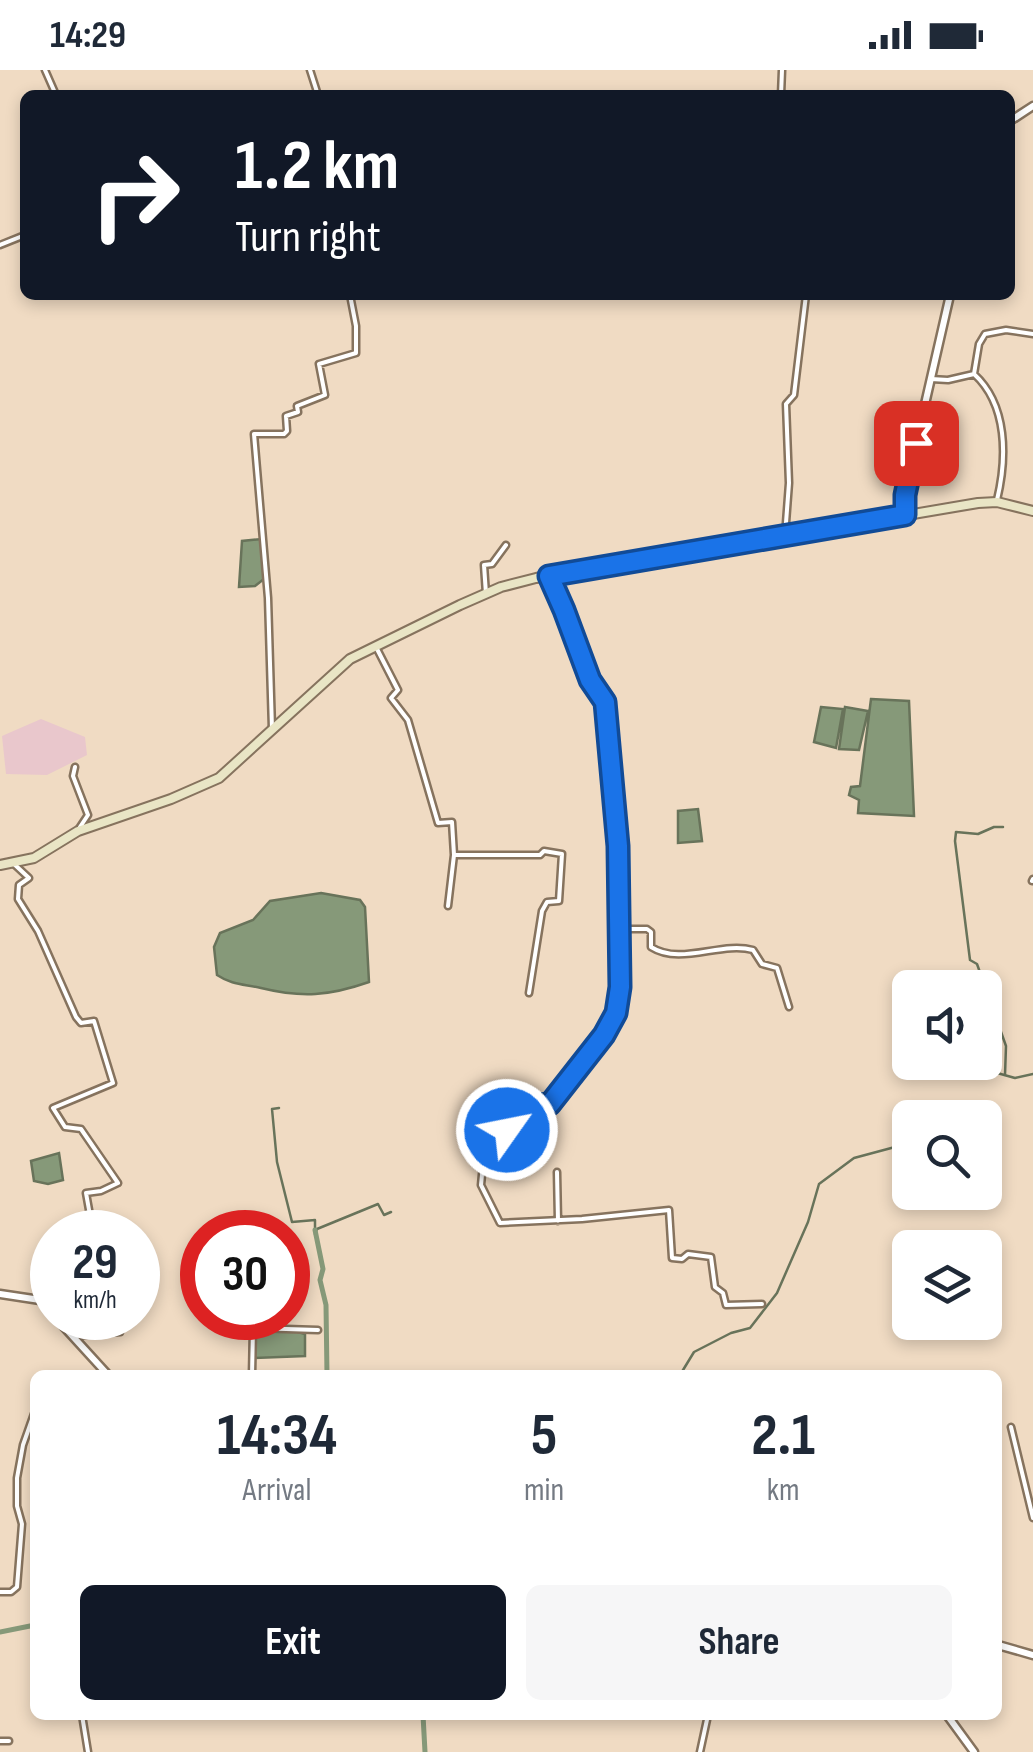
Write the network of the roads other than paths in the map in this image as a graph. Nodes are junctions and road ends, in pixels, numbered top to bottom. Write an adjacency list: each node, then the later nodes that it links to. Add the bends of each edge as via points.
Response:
1 (351, 300): 15 (street, via 356,354 319,364 325,395 296,406 298,412 286,416 284,434 254,434)
2 (805, 300): 10 (street, via 794,395 786,404)
3 (949, 300): 6 (street)
4 (1033, 334): 5 (street, via 985,334)
5 (974, 374): 6 (street); 7 (street, via 991,391 1005,446)
6 (931, 379): 9 (street)
7 (997, 502): 8 (main road); 9 (main road)
8 (1033, 511)
9 (905, 515): 10 (main road)
10 (785, 536): 12 (main road)
11 (506, 545): 13 (street, via 484,565)
12 (549, 576): 13 (main road); 22 (street, via 605,702)
13 (486, 594): 14 (main road)
14 (376, 646): 15 (main road, via 350,659); 18 (street, via 398,690 391,698 408,720 438,823 452,822)
15 (272, 731): 17 (main road, via 219,778)
16 (75, 767): 17 (street, via 70,777 88,815)
17 (78, 831): 19 (main road)
18 (454, 854): 21 (street); 23 (street, via 562,854 559,902 547,902 542,912)
19 (14, 863): 20 (main road); 26 (street, via 30,878 19,885 18,899 76,1016 81,1024 94,1021 113,1082 53,1108 65,1127 81,1129 118,1183 86,1194)
20 (0, 865)
21 (448, 906)
22 (618, 928): 24 (street, via 647,929 658,952 754,950 762,964 777,968); 27 (street, via 620,987 604,1035 550,1104 530,1105 484,1154 481,1185 500,1223)
23 (529, 992)
24 (788, 1007)
25 (556, 1172): 27 (street)
26 (89, 1210)
27 (558, 1220): 30 (street, via 669,1210 672,1258 711,1257 726,1306)
28 (0, 1294): 29 (street)
29 (30, 1298)
30 (762, 1304)
31 (318, 1330): 34 (street, via 253,1328)
32 (77, 1340): 33 (street)
33 (104, 1370)
34 (252, 1370)
35 (30, 1426): 38 (street, via 18,1478 17,1588)
36 (1011, 1427): 37 (street)
37 (1033, 1518)
38 (0, 1592)
39 (1002, 1646): 40 (street)
40 (1033, 1655)
41 (83, 1720): 46 (street)
42 (707, 1720): 47 (street)
43 (951, 1720): 48 (street)
44 (0, 1741): 45 (street)
45 (9, 1741)
46 (88, 1752)
47 (700, 1752)
48 (974, 1752)

